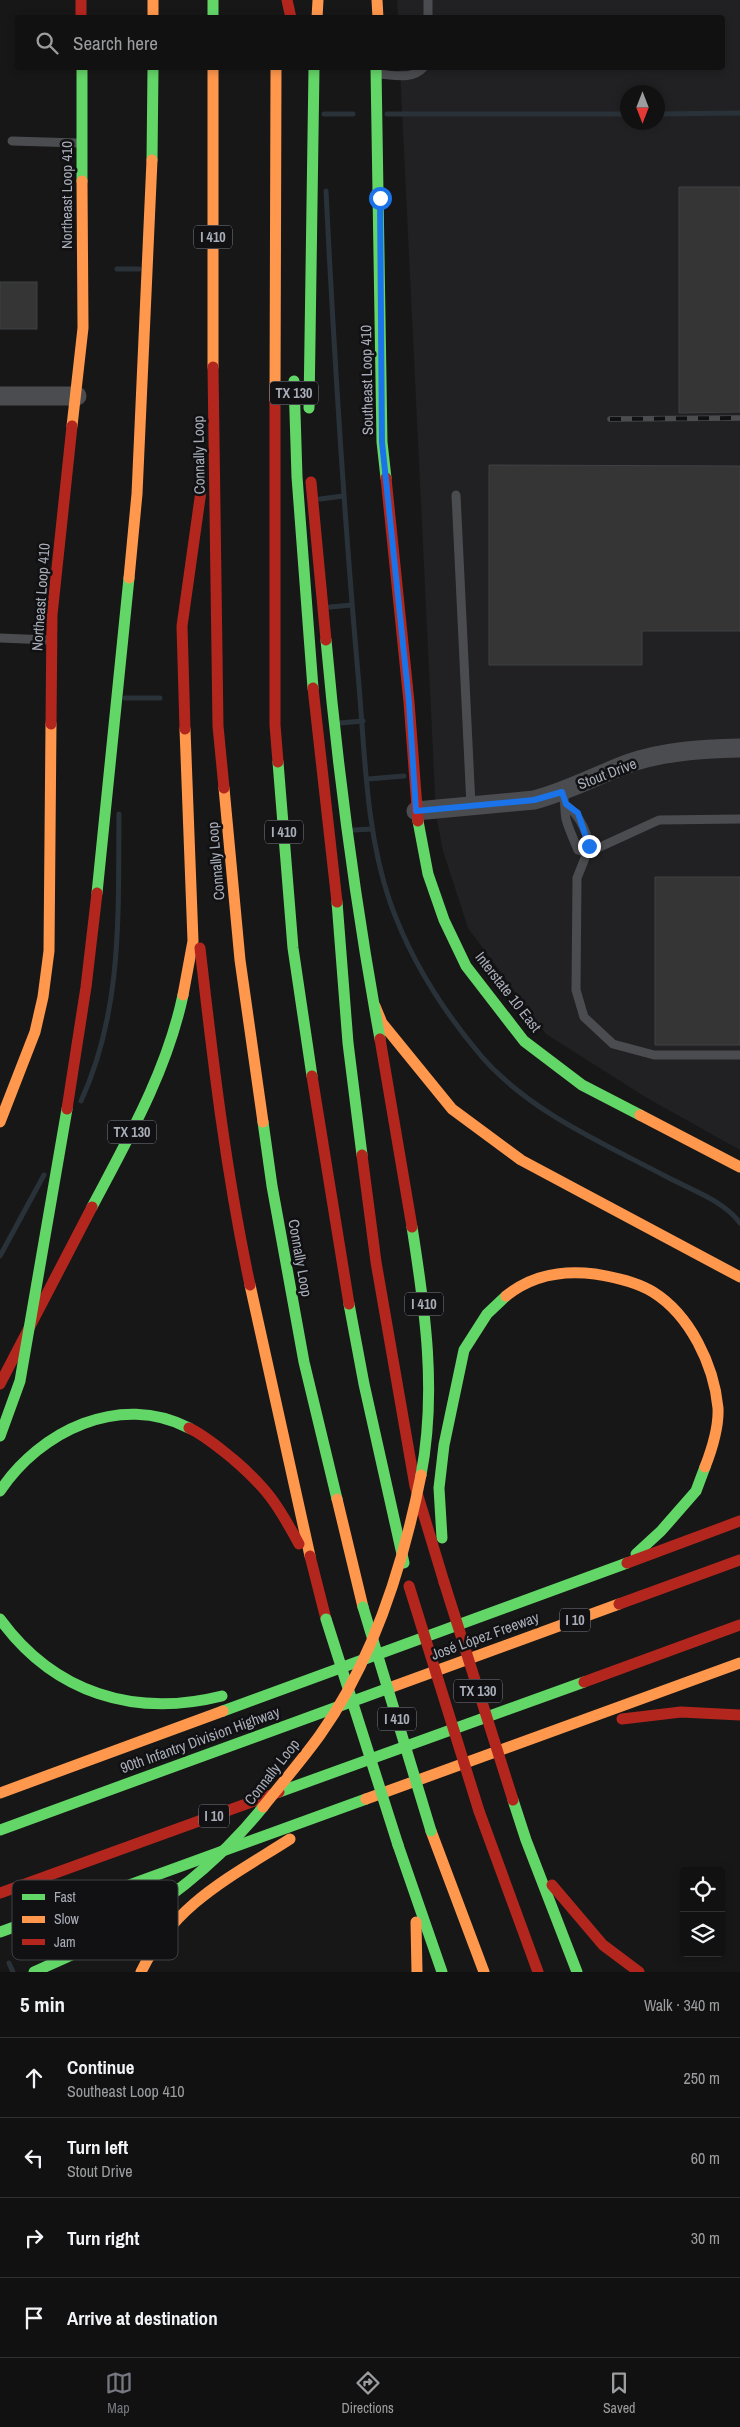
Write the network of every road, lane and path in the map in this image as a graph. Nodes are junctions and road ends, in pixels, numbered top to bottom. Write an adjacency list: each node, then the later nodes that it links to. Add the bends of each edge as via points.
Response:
1 (81, 0): 8 (main road)
2 (154, 0): 9 (main road)
3 (213, 0): 10 (main road)
4 (287, 0): 11 (main road)
5 (316, 0): 12 (main road)
6 (377, 0): 13 (main road)
7 (428, 0): 14 (lane)
8 (81, 15)
9 (153, 15)
10 (213, 15)
11 (290, 15)
12 (315, 15)
13 (378, 15)
14 (428, 15)
15 (82, 70): 23 (main road, Northeast Loop 410)
16 (153, 70): 46 (main road, bridge, via 153,149 137,494 108,794 86,988 66,1116 20,1381)
17 (213, 70): 27 (main road, Connally Loop / I 410)
18 (276, 70): 80 (main road, I 410, bridge, via 275,725 293,948 339,1252 364,1384 409,1586 479,1812)
19 (314, 70): 28 (main road)
20 (421, 70): 21 (lane, via 408,76)
21 (376, 71): 36 (main road, Southeast Loop 410, via 382,442 409,702)
22 (12, 141): 23 (lane)
23 (82, 143): 26 (main road, Northeast Loop 410, via 83,328)
24 (293, 365): 40 (main road, TX 130, via 297,487 308,644)
25 (0, 396): 26 (street)
26 (77, 396): 32 (main road, Northeast Loop 410, via 52,615)
27 (213, 406): 39 (main road, TX 130, via 182,626); 79 (main road, Connally Loop / I 410, bridge, via 218,726 240,960 272,1186 304,1362 363,1607 431,1831)
28 (310, 419)
29 (311, 477): 68 (main road, Connally Loop / I 410, bridge, via 337,763 368,973 425,1308 429,1380 427,1443 410,1529 361,1666 314,1743 240,1835)
30 (456, 495): 35 (lane)
31 (0, 638): 32 (lane)
32 (52, 640): 42 (main road, Northeast Loop 410, via 49,952 35,1032)
33 (740, 748): 34 (street, Stout Drive, via 690,750 628,764)
34 (564, 798): 35 (street, Stout Drive); 38 (lane, via 566,818)
35 (471, 806): 36 (street, Stout Drive)
36 (416, 811): 43 (main road, Interstate 10 East, via 428,874 444,920 466,966 524,1041 582,1085)
37 (740, 819): 38 (lane, via 659,820)
38 (585, 850): 41 (lane, via 577,878 576,990 584,1017 613,1044 654,1056)
39 (188, 858): 45 (main road, TX 130, via 193,941 168,1050 143,1110); 51 (main road, via 218,1108 236,1217)
40 (338, 916): 44 (main road, via 382,1023 452,1109 521,1160); 52 (main road, TX 130, via 348,1043 376,1262 415,1486)
41 (740, 1055)
42 (0, 1122)
43 (740, 1168)
44 (740, 1277)
45 (0, 1384)
46 (0, 1436)
47 (0, 1492): 51 (main road, via 29,1453 52,1437 93,1418 121,1413 149,1414 176,1421 200,1433 261,1482)
48 (740, 1521): 50 (main road)
49 (740, 1560): 57 (main road, José López Freeway / I 10)
50 (629, 1561): 52 (main road, via 696,1491 714,1445 718,1409 709,1366 683,1318 653,1292 614,1277 572,1271 532,1279 508,1294 487,1314 464,1350 444,1445 439,1488); 56 (main road)
51 (315, 1574): 66 (main road, bridge, via 326,1619)
52 (444, 1582): 63 (main road, TX 130, bridge)
53 (0, 1619): 56 (main road, via 9,1634 47,1670 91,1692 119,1700 192,1703)
54 (740, 1625): 64 (main road, I 10)
55 (740, 1663): 59 (main road)
56 (312, 1677): 60 (main road)
57 (409, 1679): 62 (main road, 90th Infantry Division Highway / I 10)
58 (740, 1714): 59 (main road, via 706,1711 641,1714)
59 (535, 1738): 61 (main road)
60 (0, 1793)
61 (336, 1810): 65 (main road); 70 (main road, via 229,1876)
62 (0, 1830)
63 (526, 1840): 81 (main road); 82 (main road, TX 130, via 544,1874 579,1919 603,1945)
64 (36, 1880)
65 (143, 1880)
66 (411, 1884): 77 (main road, via 417,1933); 78 (main road)
67 (12, 1889): 69 (main road, I 10)
68 (178, 1891)
69 (0, 1893)
70 (178, 1917)
71 (12, 1928): 72 (main road)
72 (0, 1932)
73 (60, 1960): 75 (main road, Connally Loop / I 410, bridge)
74 (146, 1960): 76 (main road)
75 (34, 1972)
76 (141, 1972)
77 (417, 1972)
78 (442, 1972)
79 (484, 1972)
80 (538, 1972)
81 (577, 1972)
82 (639, 1972)

